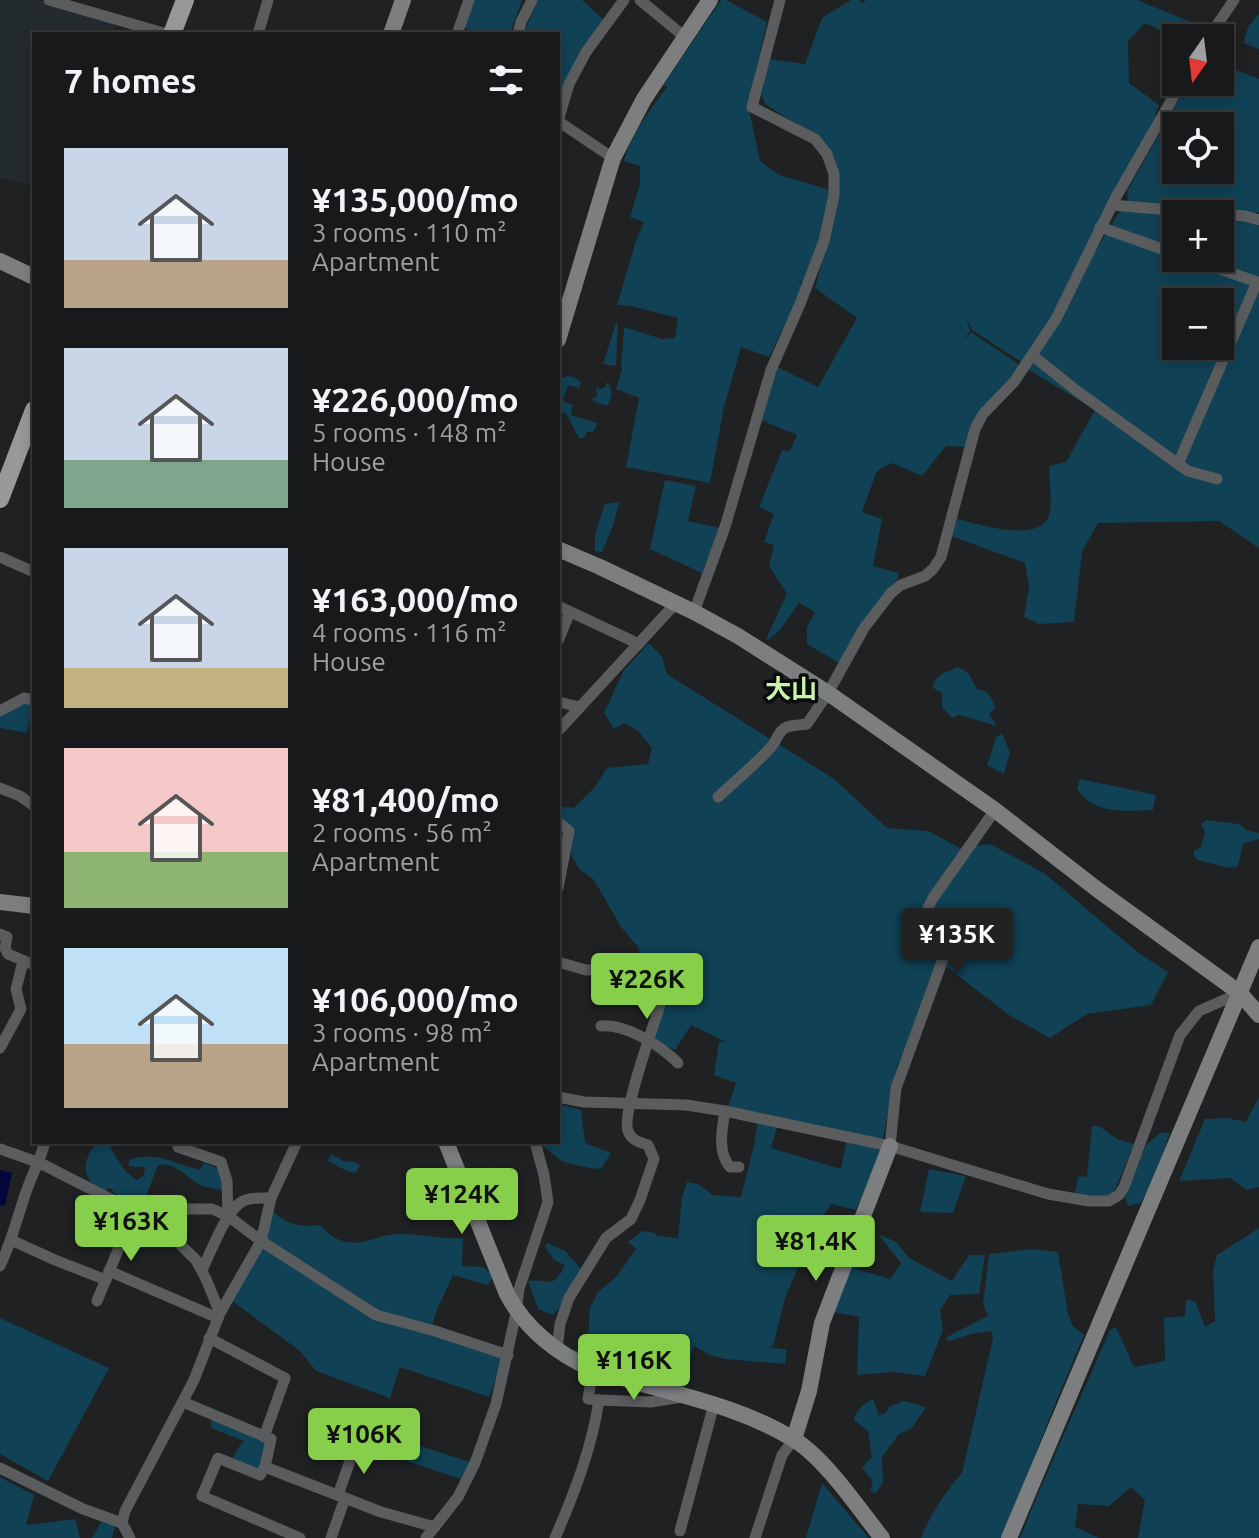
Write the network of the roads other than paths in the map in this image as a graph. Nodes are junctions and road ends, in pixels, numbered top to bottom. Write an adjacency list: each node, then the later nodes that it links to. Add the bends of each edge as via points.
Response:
1 (49, 0): 13 (street)
2 (185, 0): 14 (main road)
3 (268, 0): 15 (street)
4 (403, 0): 16 (street)
5 (469, 0): 17 (street)
6 (532, 0): 18 (street)
7 (624, 0): 21 (street, via 586,52)
8 (640, 0): 19 (street)
9 (710, 0): 19 (street)
10 (780, 0): 44 (street, via 752,107 815,139 834,174 834,195 824,241 771,370)
11 (1234, 0): 12 (street)
12 (1218, 24)
13 (162, 32)
14 (170, 32)
15 (259, 32)
16 (392, 32)
17 (458, 32)
18 (518, 32)
19 (686, 38): 23 (street, via 644,99)
20 (1174, 96): 24 (street)
21 (560, 114)
22 (560, 122): 23 (street)
23 (613, 158): 33 (street)
24 (1112, 205): 25 (street); 28 (street)
25 (1162, 209)
26 (1234, 216): 27 (street)
27 (1259, 220)
28 (1100, 227): 29 (street); 34 (street, via 1056,319)
29 (1162, 249)
30 (0, 261): 32 (street)
31 (1229, 272): 36 (street, via 1257,282)
32 (32, 276)
33 (560, 333)
34 (1032, 355): 36 (street); 47 (street, via 975,429 941,557 925,576 891,593 864,628)
35 (32, 415): 38 (main road)
36 (1178, 464): 37 (street)
37 (1217, 479)
38 (0, 499)
39 (560, 550): 42 (street)
40 (0, 557): 41 (street)
41 (32, 571)
42 (676, 603): 44 (street); 46 (street)
43 (564, 609): 45 (street); 46 (street)
44 (694, 612): 47 (street)
45 (560, 630)
46 (639, 644): 50 (street)
47 (828, 693): 54 (street, via 807,724 781,731 746,775); 56 (street)
48 (32, 700): 51 (street, via 24,698)
49 (560, 702): 50 (street)
50 (580, 707): 52 (street)
51 (0, 711)
52 (560, 729)
53 (0, 788): 55 (street)
54 (718, 797)
55 (32, 805)
56 (995, 810): 65 (street); 79 (street, via 927,908 926,919 943,959 896,1088)
57 (560, 824): 58 (street, via 569,831 569,839)
58 (560, 879)
59 (0, 902): 60 (street)
60 (32, 906)
61 (0, 934): 63 (street, via 7,937 8,954)
62 (1259, 947): 65 (street)
63 (29, 963): 69 (street, via 16,989 21,1009)
64 (560, 963): 68 (street, via 586,970 651,971 663,985)
65 (1240, 993): 66 (street); 79 (street, via 1199,1011 1180,1035 1124,1187 1109,1201 1048,1194); 119 (street)
66 (1259, 1015)
67 (601, 1026): 68 (street)
68 (649, 1043): 70 (street); 72 (street)
69 (0, 1048)
70 (678, 1063)
71 (560, 1097): 72 (street)
72 (630, 1103): 73 (street); 96 (street, via 626,1128 631,1137 648,1145 654,1159 631,1219 606,1238 569,1298)
73 (725, 1111): 79 (street); 82 (street, via 721,1149 730,1167)
74 (45, 1144): 81 (street)
75 (177, 1144): 85 (street, via 221,1162)
76 (296, 1144): 83 (street)
77 (447, 1144): 93 (street)
78 (536, 1144): 93 (street, via 548,1202)
79 (890, 1146): 104 (street, via 822,1323)
80 (0, 1149): 81 (street)
81 (40, 1163): 84 (street); 87 (street)
82 (739, 1167)
83 (271, 1198): 85 (street, via 239,1203); 88 (street)
84 (134, 1211): 86 (street); 91 (street)
85 (228, 1216): 86 (street, via 212,1209 189,1209); 88 (street); 90 (street)
86 (152, 1217): 90 (street)
87 (11, 1240): 89 (street); 91 (street)
88 (261, 1241): 94 (street); 97 (street, via 376,1315)
89 (0, 1266)
90 (202, 1270): 94 (street)
91 (108, 1275): 92 (street); 94 (street)
92 (97, 1301)
93 (516, 1313): 96 (street); 97 (street)
94 (219, 1315): 95 (street)
95 (209, 1338): 101 (street); 103 (street, via 285,1378)
96 (557, 1349): 98 (street)
97 (508, 1355): 110 (street, via 475,1463)
98 (593, 1369): 99 (street); 100 (street, via 588,1399)
99 (685, 1396): 100 (street, via 651,1402); 102 (street)
100 (599, 1400): 116 (street)
101 (183, 1402): 103 (street); 109 (street)
102 (714, 1404): 104 (street); 111 (street)
103 (264, 1437): 106 (street, via 271,1439)
104 (794, 1439): 117 (street, via 782,1455); 118 (street, via 829,1472)
105 (356, 1444): 108 (street)
106 (265, 1467): 108 (street); 113 (street, via 260,1475 218,1458 202,1496)
107 (0, 1468): 109 (street)
108 (342, 1497): 110 (street); 114 (street)
109 (122, 1523): 112 (street)
110 (435, 1527): 115 (street)
111 (680, 1531)
112 (130, 1538)
113 (300, 1538)
114 (331, 1538)
115 (426, 1538)
116 (555, 1538)
117 (755, 1538)
118 (882, 1538)
119 (1009, 1538)

